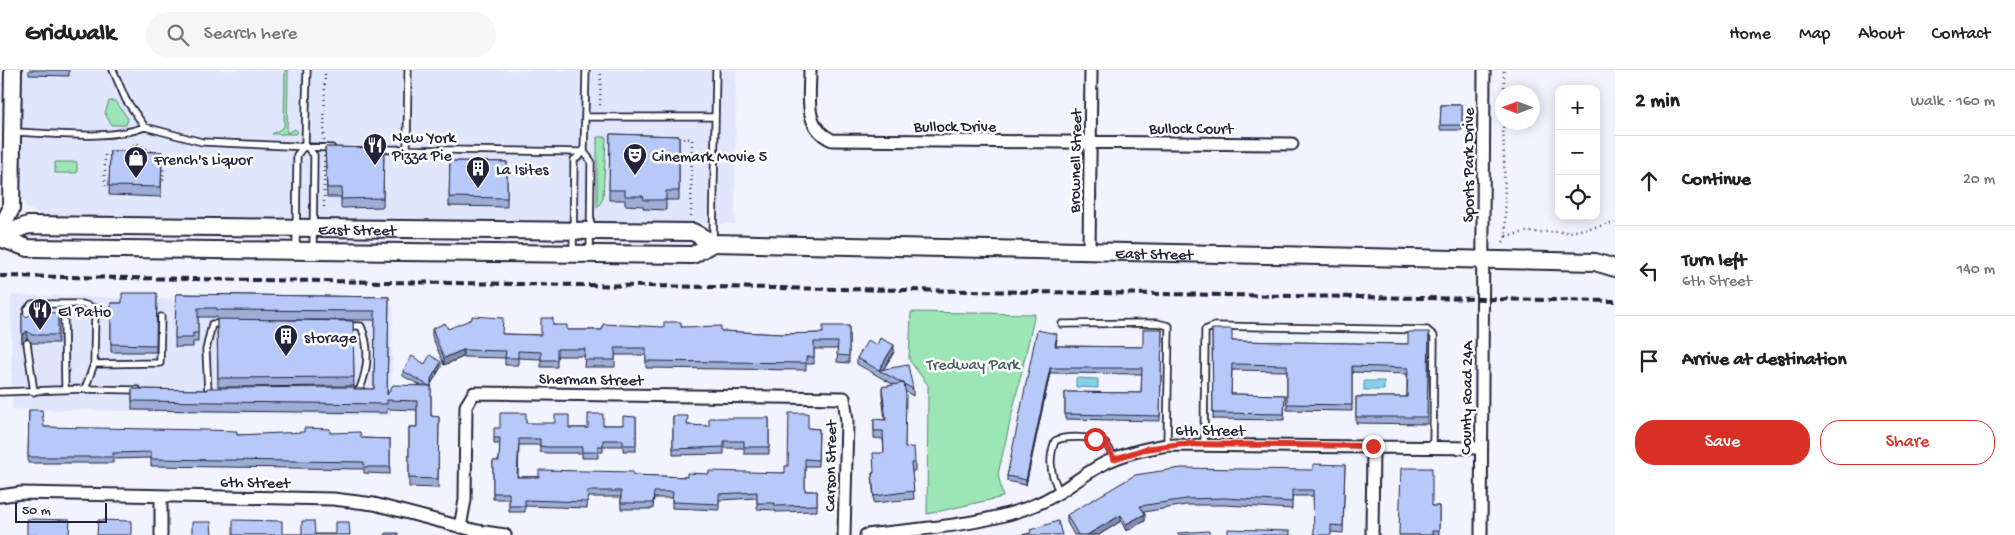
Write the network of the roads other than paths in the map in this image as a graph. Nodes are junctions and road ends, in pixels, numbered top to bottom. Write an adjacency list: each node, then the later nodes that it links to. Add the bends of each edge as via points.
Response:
1 (13, 70): 13 (street)
2 (113, 70): 12 (lane, via 126,100)
3 (307, 70): 16 (lane)
4 (408, 70): 19 (lane)
5 (586, 70): 10 (lane)
6 (716, 70): 11 (lane)
7 (810, 70): 14 (street, Bullock Drive, via 812,122 821,135 832,140)
8 (1091, 70): 14 (street, Brownell Street)
9 (1484, 70): 34 (street, Sports Park Drive)
10 (586, 117): 11 (lane); 20 (lane)
11 (715, 117): 27 (lane)
12 (145, 127): 13 (lane, via 108,134); 16 (lane, via 202,142)
13 (12, 132): 23 (street, via 11,209)
14 (1090, 142): 15 (street, Bullock Court); 30 (street, Brownell Street)
15 (1292, 144)
16 (306, 145): 17 (lane); 21 (lane, via 298,155); 22 (lane, via 314,155)
17 (339, 149)
18 (364, 149): 19 (lane)
19 (407, 149): 20 (lane)
20 (584, 152): 24 (lane, via 574,160); 25 (lane, via 591,161)
21 (296, 228): 22 (street, East Street); 26 (street, East Street, via 28,225); 28 (lane)
22 (313, 228): 24 (street, East Street); 29 (lane)
23 (0, 231)
24 (573, 231): 25 (street, East Street); 31 (lane)
25 (590, 231): 27 (street, East Street, via 693,232); 32 (lane)
26 (0, 237): 28 (street, East Street, via 28,248)
27 (713, 243): 30 (street, East Street); 32 (street, East Street, via 693,255)
28 (296, 251): 29 (street, East Street)
29 (313, 251): 31 (street, East Street)
30 (1089, 252): 34 (street, East Street)
31 (573, 254): 32 (street, East Street)
32 (590, 254)
33 (1615, 256): 35 (street, East Street)
34 (1483, 260): 35 (street, East Street); 57 (street, County Road 24A)
35 (1595, 262): 36 (street, East Street)
36 (1615, 268)
37 (64, 315): 46 (lane)
38 (161, 317): 44 (lane, via 160,363)
39 (27, 320): 44 (lane, via 27,310 32,304 82,304 95,308)
40 (232, 324): 51 (lane, via 212,324 206,350 204,392)
41 (1062, 324): 54 (lane, via 1157,323 1169,326)
42 (341, 326): 48 (lane, via 361,326 366,338 367,373 359,391)
43 (27, 343): 50 (lane)
44 (94, 364): 45 (lane)
45 (85, 388): 46 (lane); 47 (lane)
46 (65, 389): 50 (lane)
47 (148, 391)
48 (350, 391)
49 (0, 392): 50 (lane)
50 (34, 392)
51 (217, 392)
52 (844, 398): 62 (street, Sherman Street, via 474,393 466,406 465,500); 66 (street, Carson Street, via 847,421)
53 (1204, 444): 54 (street, 6th Street); 55 (street, 6th Street); 56 (lane, via 1205,330 1215,326 1427,330 1434,336)
54 (1167, 445): 58 (street, 6th Street)
55 (1373, 446): 56 (street, 6th Street); 68 (street)
56 (1433, 448): 57 (street, 6th Street)
57 (1481, 448): 69 (street, County Road 24A)
58 (1114, 459): 59 (street, 6th Street); 59 (lane, via 1101,440 1059,439 1052,449 1051,466 1054,483)
59 (1061, 493): 63 (street, 6th Street, via 1012,513)
60 (0, 496): 61 (street, 6th Street, via 20,493)
61 (161, 496): 62 (street, 6th Street, via 334,499 374,504); 64 (street)
62 (460, 527): 65 (street, 6th Street)
63 (914, 532): 67 (street, 6th Street)
64 (160, 535)
65 (505, 535)
66 (844, 535)
67 (866, 535)
68 (1372, 535)
69 (1480, 535)

